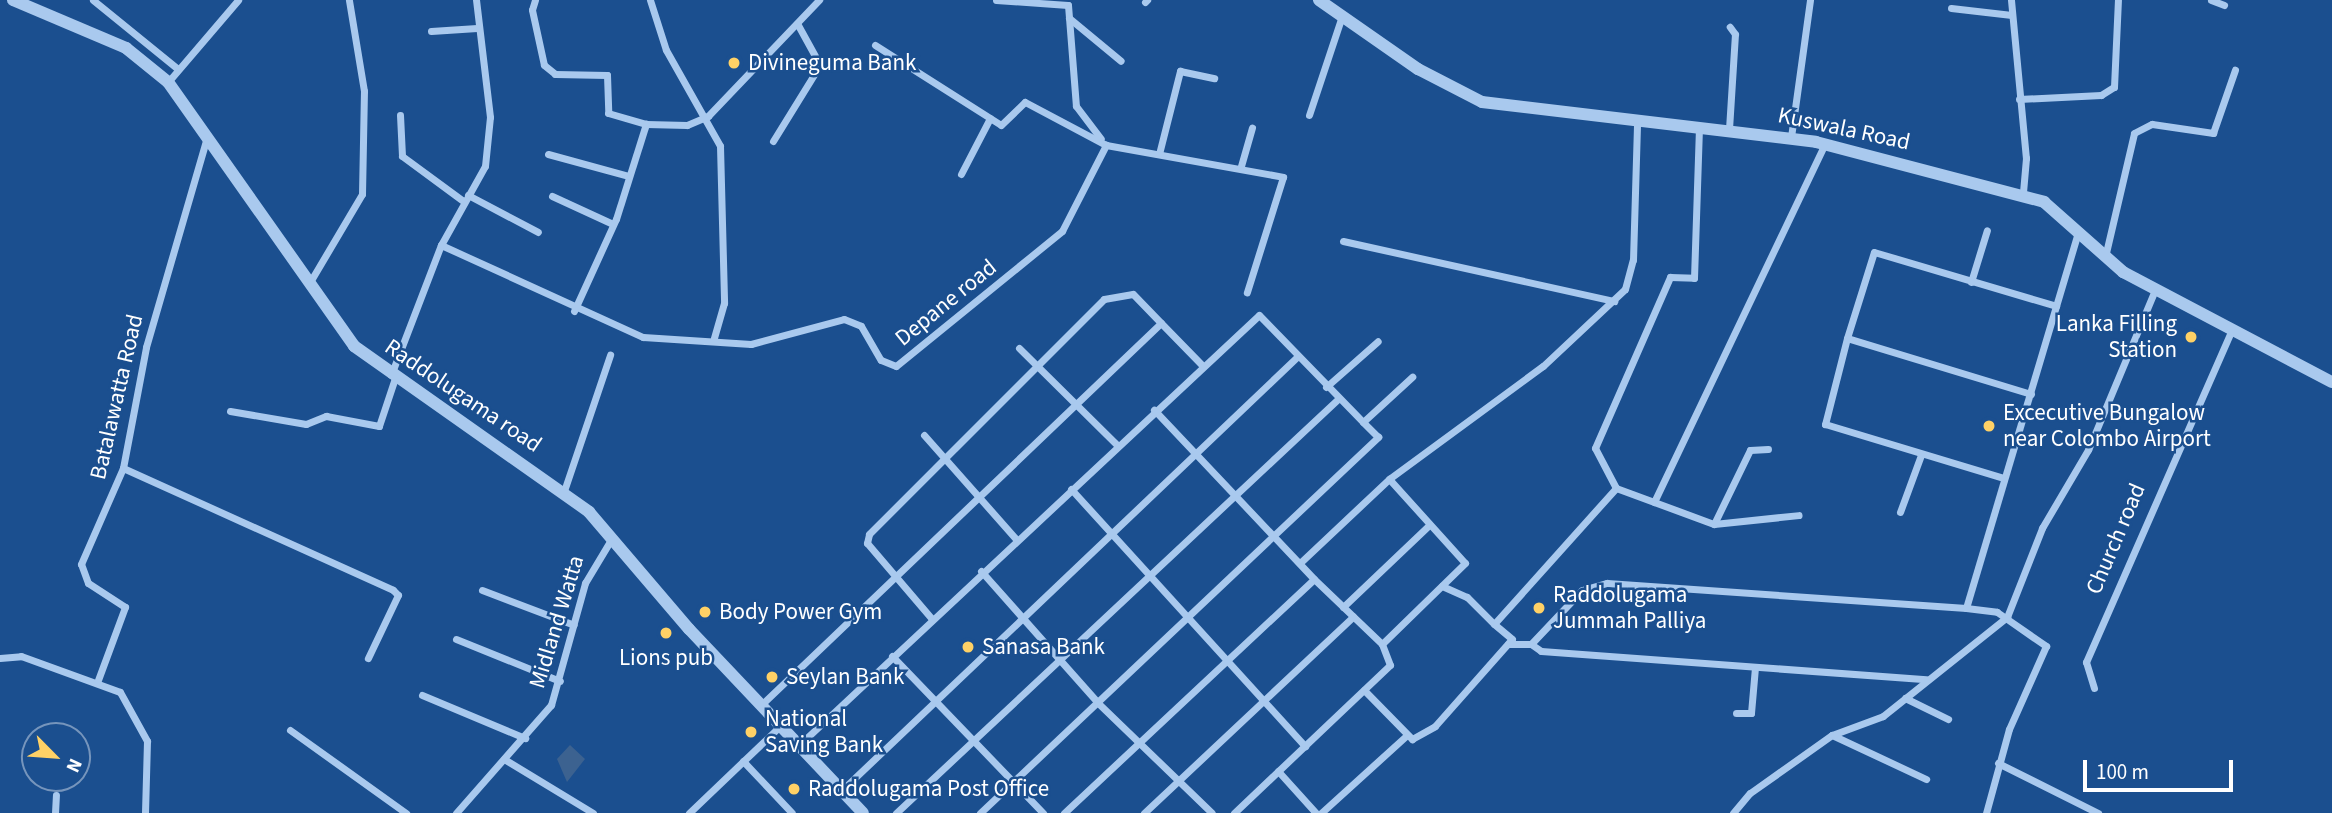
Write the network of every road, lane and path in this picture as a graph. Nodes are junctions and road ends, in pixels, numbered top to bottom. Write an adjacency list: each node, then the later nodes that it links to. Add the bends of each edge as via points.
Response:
1 (13, 0): 30 (street, Raddolugama road, via 126,48)
2 (93, 0): 27 (street)
3 (238, 0): 27 (street)
4 (349, 0): 61 (street, via 363,90 362,194)
5 (476, 0): 23 (street)
6 (536, 0): 37 (street, via 531,10 544,65 555,74 607,75 608,113)
7 (650, 0): 34 (street, via 666,50)
8 (819, 0): 21 (street)
9 (996, 0): 15 (street)
10 (1320, 0): 19 (street, Kuswala Road)
11 (1810, 0): 42 (street)
12 (2011, 0): 18 (street)
13 (2118, 0): 31 (street, via 2114,87 2101,95)
14 (2211, 0): 16 (street)
15 (1068, 2): 20 (street)
16 (2224, 5)
17 (1951, 8): 18 (street)
18 (2012, 15): 31 (street)
19 (1342, 16): 33 (street); 36 (street, Kuswala Road, via 1418,69 1482,102)
20 (1069, 18): 26 (street); 45 (street, via 1076,106)
21 (798, 25): 34 (street); 43 (street, via 820,65)
22 (1730, 27): 40 (street, via 1735,34)
23 (477, 29): 24 (street); 53 (street, via 490,117 485,166)
24 (431, 31)
25 (874, 45): 35 (street)
26 (1121, 61)
27 (178, 69): 30 (street)
28 (2235, 70): 60 (street, via 2213,133 2152,124 2134,133)
29 (1214, 78): 47 (street, via 1180,71)
30 (168, 82): 41 (street, Raddolugama road)
31 (2019, 99): 51 (street)
32 (400, 115): 53 (street, via 402,156)
33 (1309, 115)
34 (708, 116): 37 (street, via 687,125); 71 (street, via 720,146 724,303)
35 (990, 118): 45 (street, via 1006,124 1025,102); 49 (street)
36 (1637, 123): 38 (street, Kuswala Road); 65 (street, via 1633,260)
37 (646, 124): 50 (street)
38 (1699, 127): 40 (street, Kuswala Road); 97 (street, via 1694,278 1670,277 1595,448)
39 (1252, 128): 48 (street)
40 (1730, 129): 42 (street, Kuswala Road)
41 (208, 135): 61 (street, Raddolugama road); 94 (street, Batalawatta Road, via 146,347)
42 (1791, 137): 44 (street, Kuswala Road)
43 (773, 141)
44 (1825, 144): 51 (street, Kuswala Road); 102 (street)
45 (1106, 145): 47 (street); 71 (street, Depane road, via 1062,230 906,363 881,360 861,326 844,319 751,344)
46 (548, 154): 50 (street)
47 (1159, 154): 48 (street)
48 (1241, 166): 64 (street, via 1287,181)
49 (961, 174)
50 (629, 176): 54 (street)
51 (2023, 195): 57 (street, Kuswala Road, via 2044,202)
52 (552, 196): 54 (street)
53 (465, 197): 56 (street); 59 (street)
54 (613, 224): 67 (street)
55 (1987, 230): 62 (street)
56 (538, 232)
57 (2078, 233): 60 (street, Kuswala Road); 66 (street)
58 (1343, 241): 65 (street)
59 (441, 246): 67 (street, Depane road); 78 (street)
60 (2104, 257): 63 (street, Kuswala Road)
61 (310, 282): 78 (street, Raddolugama road, via 354,346)
62 (1971, 282): 66 (street); 70 (street, via 1874,252)
63 (2155, 290): 69 (street, Kuswala Road); 121 (street, via 2088,450 2042,528)
64 (1247, 292)
65 (1614, 302): 96 (street, via 1543,366)
66 (2056, 306): 82 (street)
67 (574, 311): 71 (street, Depane road, via 643,337)
68 (1161, 323): 76 (street); 77 (street, via 1123,292 1104,299); 84 (street)
69 (2231, 331): 80 (street, Kuswala Road); 140 (street, Church road, via 2086,662)
70 (1847, 338): 82 (street); 92 (street, via 1825,424)
71 (714, 339)
72 (1378, 341): 81 (street)
73 (1019, 348): 77 (street)
74 (610, 355): 99 (street)
75 (1297, 357): 76 (street, via 1259,315); 81 (street); 91 (street)
76 (1203, 366): 85 (street)
77 (1041, 369): 84 (street); 93 (street)
78 (393, 377): 86 (street, via 379,426 326,416 306,424); 99 (street, Raddolugama road)
79 (1412, 377): 87 (street)
80 (2332, 382)
81 (1326, 387): 83 (street)
82 (2031, 394): 95 (street)
83 (1338, 399): 87 (street); 100 (street)
84 (1077, 404): 89 (street); 101 (street)
85 (1154, 410): 89 (street); 91 (street)
86 (230, 411)
87 (1363, 422): 107 (street, via 1378,437)
88 (924, 435): 93 (street)
89 (1117, 445): 98 (street)
90 (1768, 449): 105 (street, via 1750,450)
91 (1194, 453): 100 (street); 109 (street)
92 (1921, 455): 95 (street); 103 (street)
93 (944, 459): 101 (street); 114 (street, via 869,534 867,543)
94 (123, 468): 133 (street, via 393,590 398,595); 138 (street, Batalawatta Road, via 80,564 88,583 125,607)
95 (2004, 478): 119 (street)
96 (1389, 479): 106 (street); 111 (street)
97 (1616, 488): 102 (street); 125 (street)
98 (1071, 489): 109 (street); 110 (street)
99 (564, 491): 108 (street, Raddolugama road)
100 (1234, 495): 107 (street); 113 (street)
101 (981, 498): 110 (street); 114 (street)
102 (1654, 502): 105 (street)
103 (1900, 512)
104 (1799, 514): 105 (street)
105 (1714, 524)
106 (1429, 525): 116 (street, via 1465,563); 118 (street)
107 (1275, 533): 111 (street); 122 (street)
108 (613, 538): 126 (street, Midland Watta, via 603,545 585,583); 147 (street, Raddolugama road)
109 (1113, 538): 113 (street); 124 (street)
110 (1016, 539): 112 (street)
111 (1302, 561): 115 (street)
112 (981, 571): 123 (street); 124 (street)
113 (1147, 576): 122 (street); 134 (street)
114 (897, 579): 123 (street); 147 (street)
115 (1314, 579): 118 (street); 135 (street)
116 (1442, 586): 125 (street, via 1467,597); 130 (street)
117 (482, 590): 126 (street)
118 (1343, 607): 120 (street)
119 (1966, 608): 121 (street); 129 (street, via 1607,583 1582,590)
120 (1353, 617): 130 (street); 145 (street)
121 (2007, 617): 137 (street); 161 (street, via 2046,646 2047,656)
122 (1184, 618): 135 (street); 146 (street)
123 (932, 619): 131 (street)
124 (1025, 620): 134 (street); 143 (street)
125 (1494, 624): 128 (street, via 1512,639)
126 (574, 625): 139 (street, Midland Watta)
127 (456, 639): 139 (street)
128 (1508, 644): 129 (street); 153 (street, via 1435,726 1418,739)
129 (1531, 644): 136 (street, via 1541,651)
130 (1382, 645): 141 (street, via 1390,665)
131 (892, 656): 143 (street); 157 (street)
132 (0, 658): 138 (street, via 21,656)
133 (368, 658)
134 (1059, 658): 146 (street); 155 (street)
135 (1228, 664): 145 (street); 156 (street)
136 (1755, 667): 137 (street); 148 (street, via 1751,713)
137 (1926, 679): 144 (street)
138 (98, 680): 170 (street, via 120,692 147,741)
139 (560, 681): 154 (street, Midland Watta, via 551,705)
140 (2094, 688)
141 (1364, 690): 153 (street); 158 (street)
142 (422, 695): 154 (street)
143 (935, 698): 155 (street); 166 (street)
144 (1905, 698): 149 (street); 152 (street, via 1883,716)
145 (1263, 700): 158 (street); 163 (street)
146 (1098, 703): 156 (street); 165 (street)
147 (761, 705): 150 (street, Raddolugama road)
148 (1736, 713)
149 (1948, 719)
150 (780, 726): 157 (street, Raddolugama road); 160 (street)
151 (290, 730): 171 (street)
152 (1832, 735): 164 (street); 184 (street, via 1750,793)
153 (1406, 736): 183 (street)
154 (525, 738): 159 (street, Midland Watta)
155 (972, 741): 165 (street); 176 (street)
156 (1139, 742): 163 (street); 179 (street)
157 (798, 746): 166 (street, Raddolugama road)
158 (1305, 746): 162 (street)
159 (504, 759): 172 (street, Midland Watta); 173 (street)
160 (743, 761): 174 (street); 175 (street)
161 (1998, 763): 185 (street); 186 (street)
162 (1279, 771): 182 (street); 183 (street)
163 (1177, 779): 180 (street); 181 (street)
164 (1926, 779)
165 (1014, 782): 177 (street); 178 (street)
166 (842, 790): 168 (street, Raddolugama road)
167 (56, 795): 169 (street)
168 (857, 811)
169 (55, 813)
170 (145, 813)
171 (405, 813)
172 (456, 813)
173 (593, 813)
174 (689, 813)
175 (792, 813)
176 (896, 813)
177 (980, 813)
178 (1043, 813)
179 (1064, 813)
180 (1144, 813)
181 (1212, 813)
182 (1234, 813)
183 (1319, 813)
184 (1734, 813)
185 (1986, 813)
186 (2098, 813)

